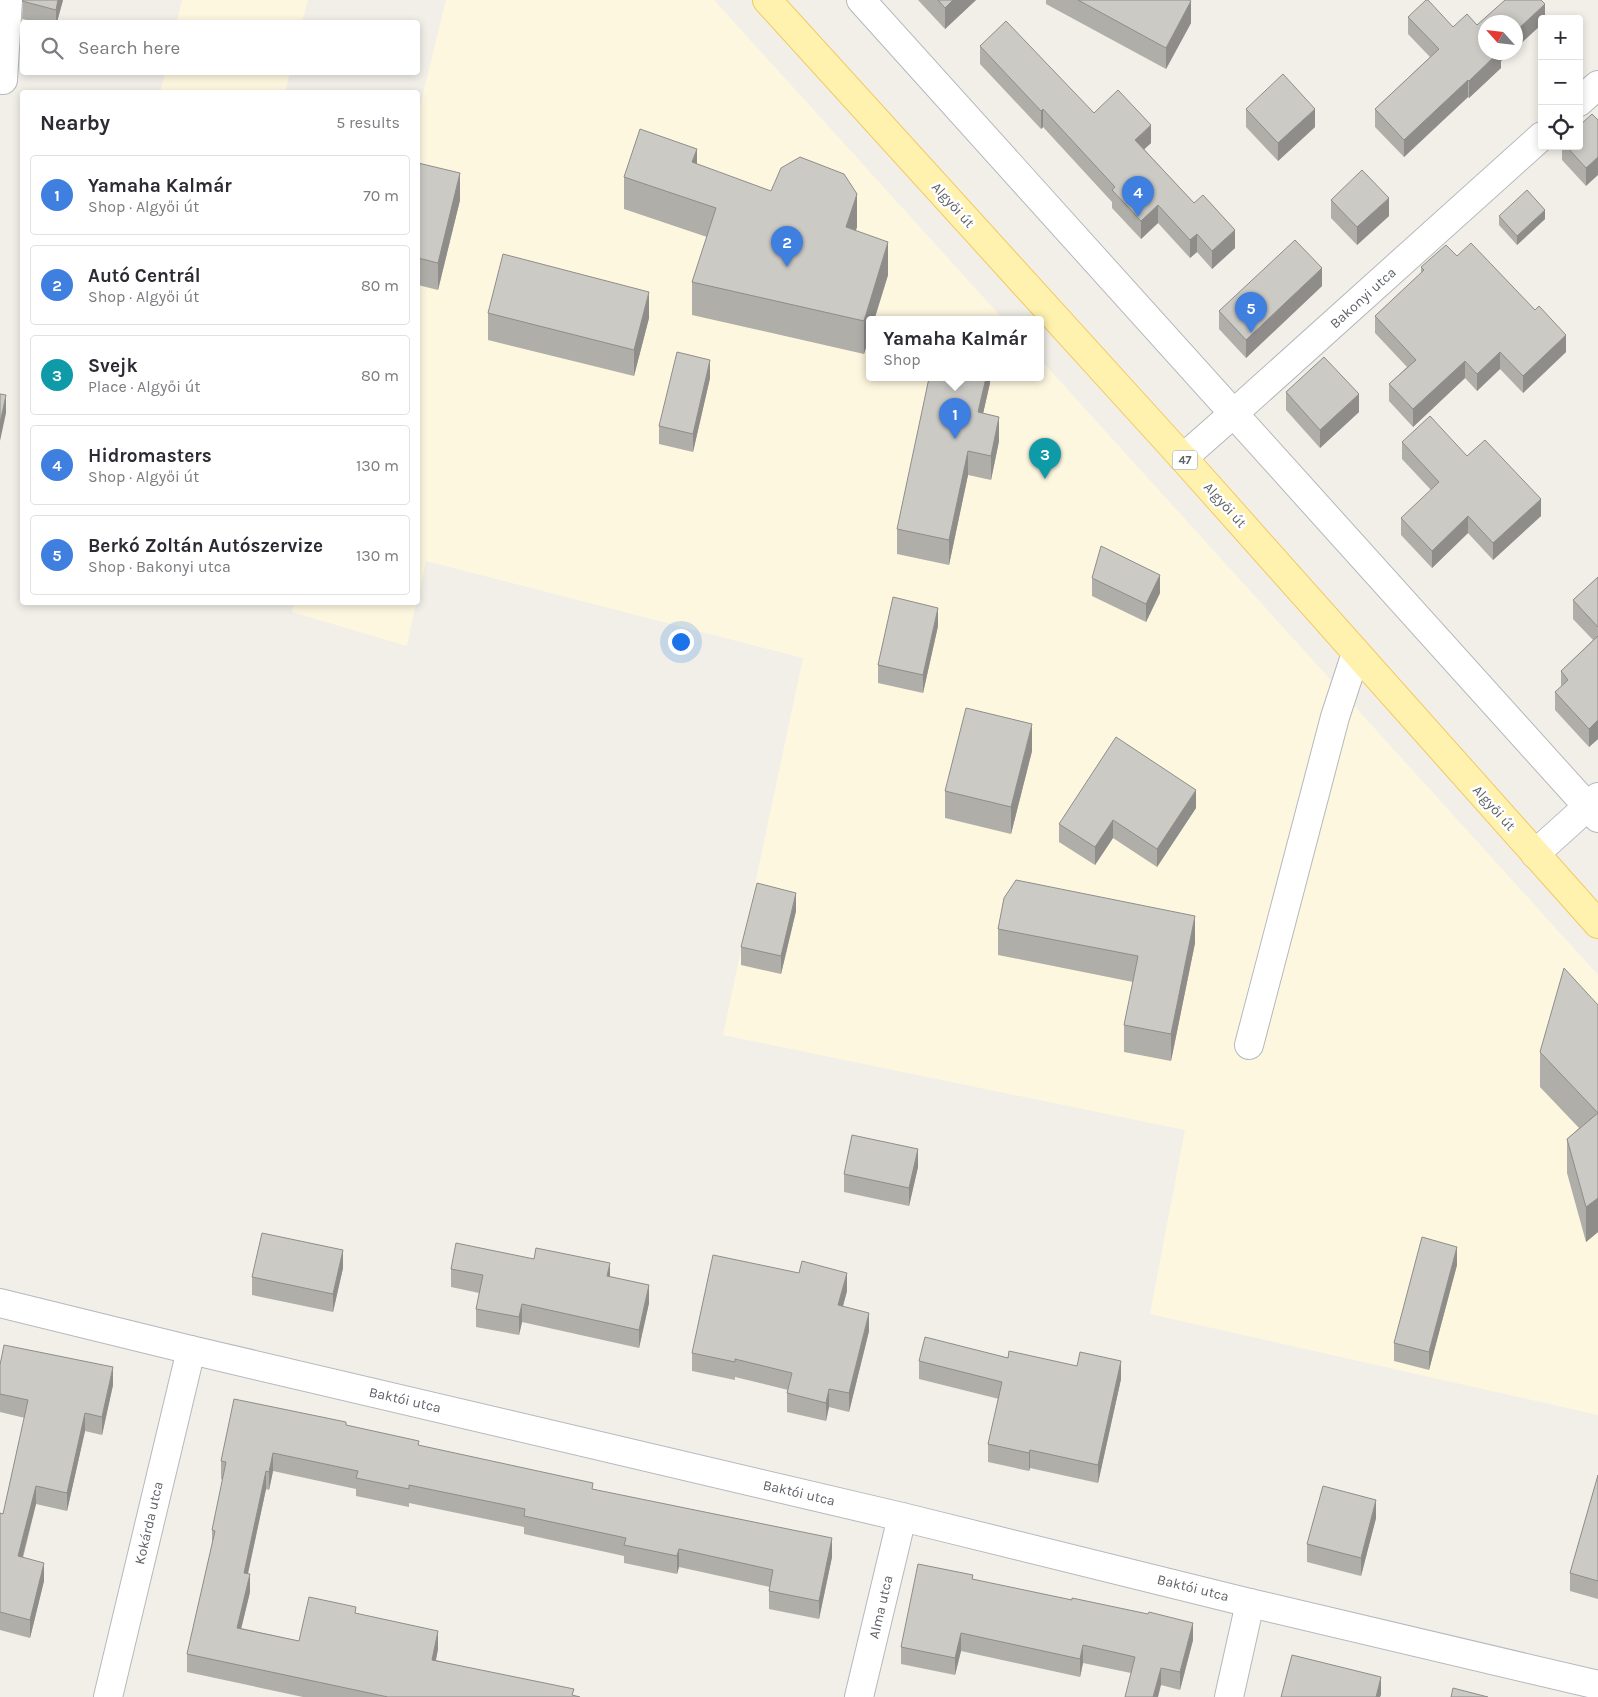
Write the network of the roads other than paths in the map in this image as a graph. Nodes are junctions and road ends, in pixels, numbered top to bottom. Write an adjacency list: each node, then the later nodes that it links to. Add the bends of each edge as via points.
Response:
1 (8, 0): 4 (street)
2 (768, 0): 9 (main road, Algyői út / 47)
3 (862, 0): 8 (street)
4 (3, 80)
5 (1598, 85): 6 (street)
6 (1583, 98)
7 (1538, 140): 8 (street, Bakonyi utca)
8 (1233, 414): 9 (street, Bakonyi utca); 11 (street)
9 (1183, 458): 10 (main road, Algyői út / 47)
10 (1356, 653): 12 (main road, Algyői út / 47); 14 (street, via 1335,717)
11 (1595, 807): 12 (street)
12 (1535, 854): 13 (main road, Algyői út / 47)
13 (1598, 924)
14 (1249, 1044)
15 (0, 1303): 16 (street, Baktói utca)
16 (190, 1350): 17 (street, Baktói utca); 20 (street, Kokárda utca)
17 (902, 1517): 18 (street, Baktói utca); 21 (street, Alma utca)
18 (1250, 1602): 19 (street, Baktói utca); 22 (street)
19 (1598, 1685)
20 (108, 1697)
21 (860, 1697)
22 (1229, 1697)

